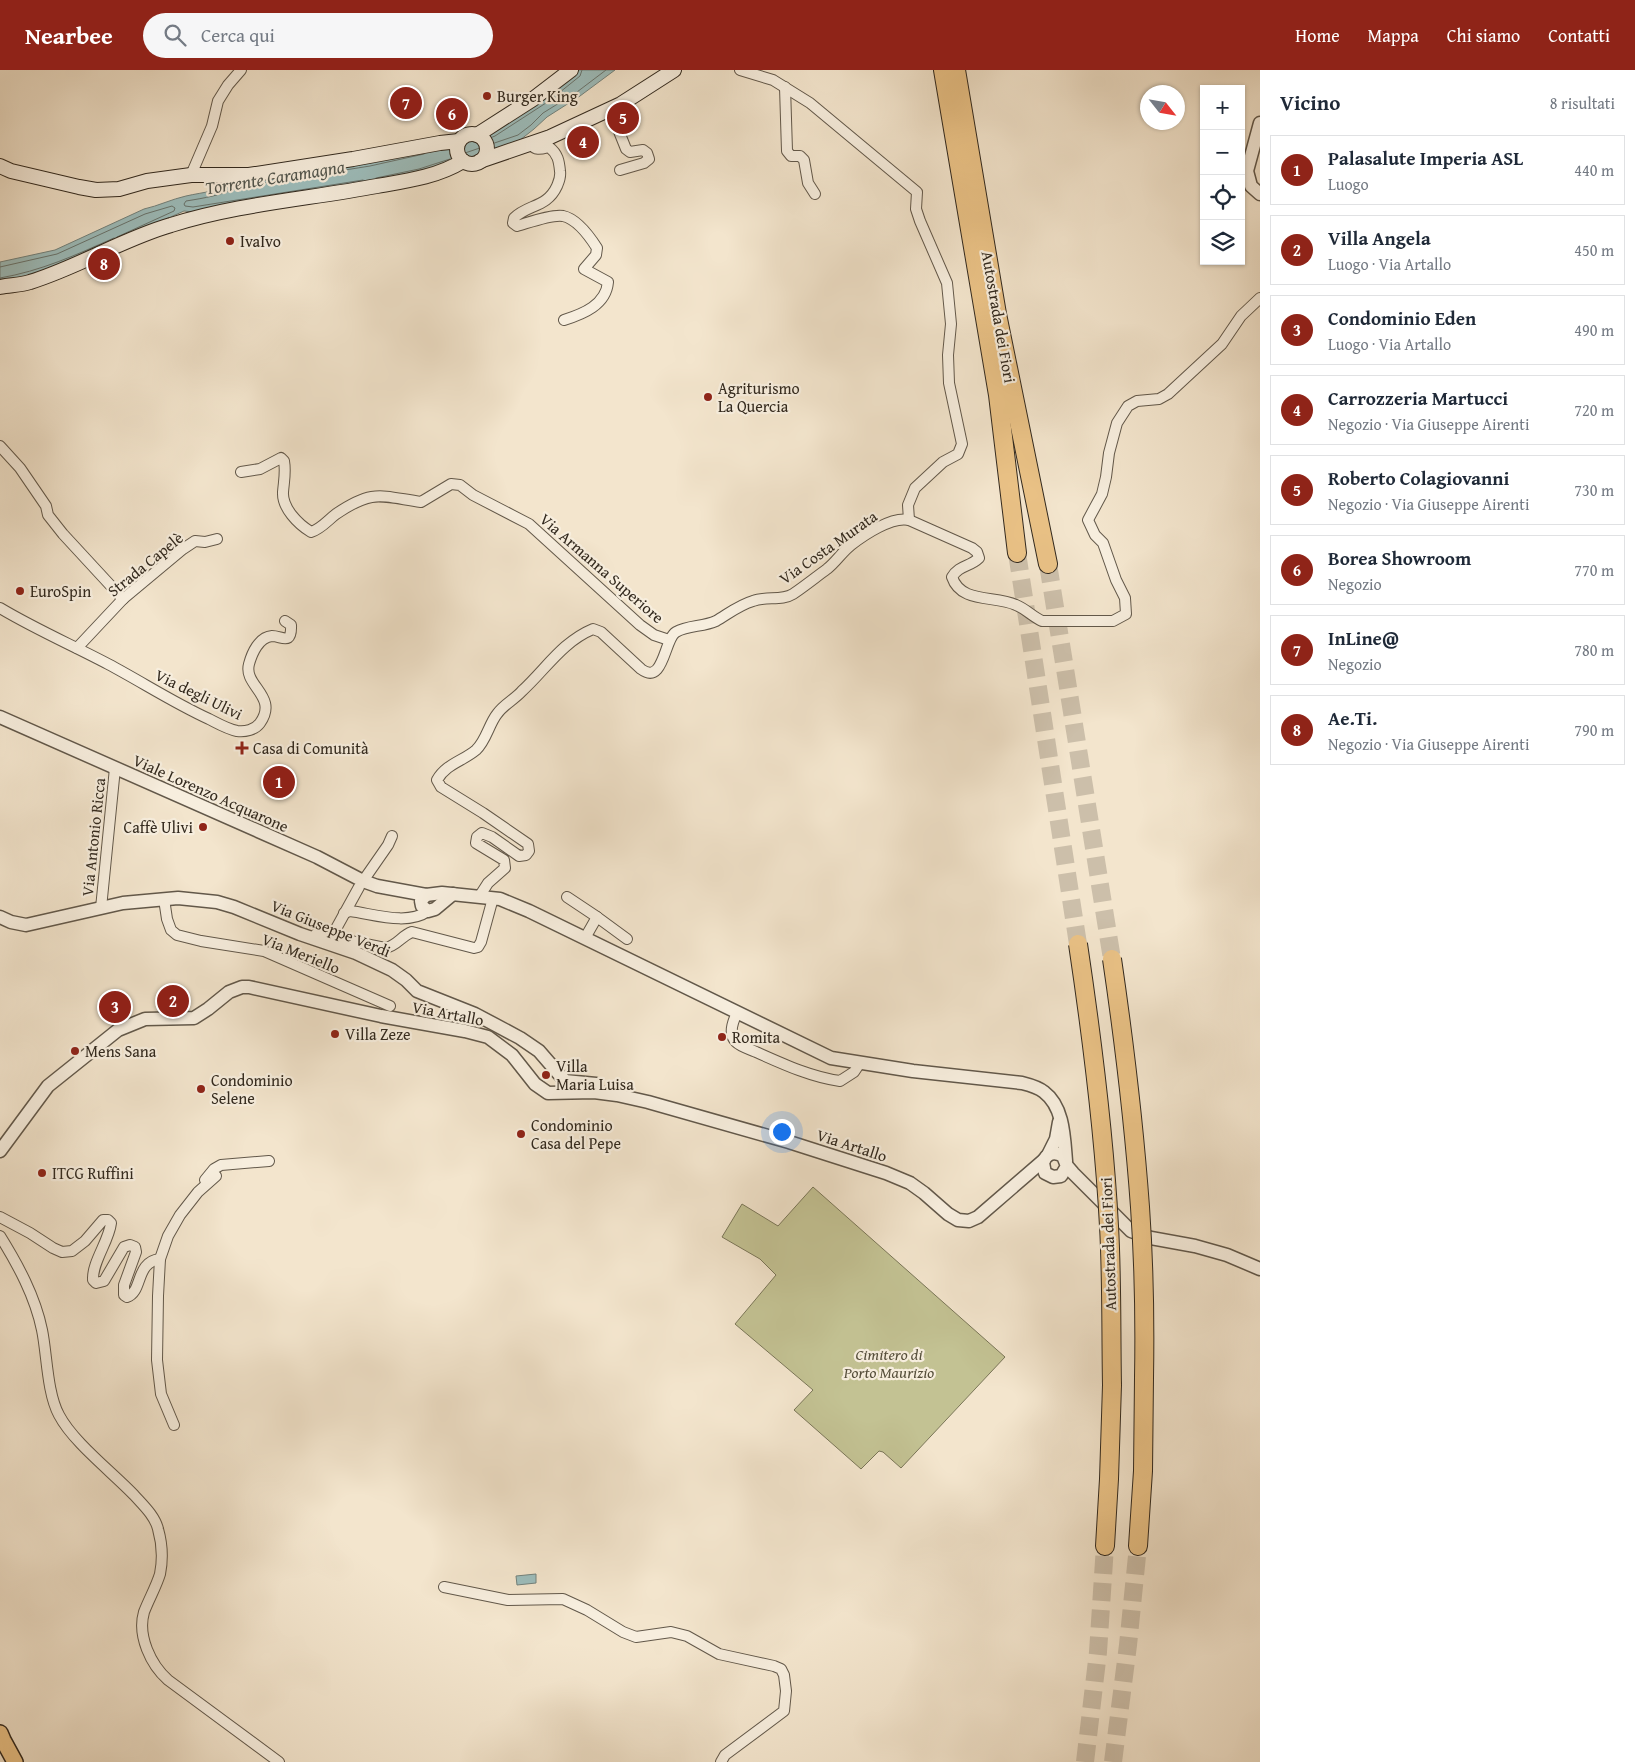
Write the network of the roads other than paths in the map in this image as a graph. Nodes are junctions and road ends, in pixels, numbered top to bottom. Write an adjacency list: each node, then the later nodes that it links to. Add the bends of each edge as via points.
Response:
1 (241, 70): 17 (street, via 218,101 212,126)
2 (571, 70): 10 (main road)
3 (674, 70): 8 (main road)
4 (740, 70): 7 (street)
5 (943, 70): 27 (highway, Autostrada dei Fiori, via 998,395)
6 (956, 70): 28 (highway, Autostrada dei Fiori, via 998,314)
7 (785, 87): 18 (street, via 787,151 791,156 800,156 804,160); 25 (street, via 821,111 917,192 916,209 945,276 951,324 949,383 962,448 915,488 908,505)
8 (610, 109): 12 (main road); 16 (street, via 626,149 630,152 644,150 648,159)
9 (1260, 123): 19 (street, via 1247,171 1251,186)
10 (477, 135): 11 (main road, via 467,135); 13 (main road, via 484,140)
11 (459, 141): 14 (main road, via 458,154); 17 (main road, via 248,174)
12 (530, 144): 13 (main road); 22 (street, via 533,149 549,147 554,151 561,175 550,197 517,214 513,223 517,226 562,216 575,223 597,248 596,255 584,269 608,282 604,294 591,309)
13 (488, 156): 14 (main road, via 472,164)
14 (464, 161): 20 (main road, via 448,170 422,177 337,194 216,212 170,225 69,268 28,282)
15 (0, 166): 17 (main road, via 96,190)
16 (620, 170)
17 (191, 176)
18 (815, 194)
19 (1260, 194)
20 (0, 287)
21 (1260, 298): 25 (street, via 1241,316 1222,344 1168,394 1128,406 1117,423 1102,494 1088,520 1103,543 1124,598 1126,614 1113,621 1042,621 1006,601 969,594 955,584 952,576 959,568 974,563 979,558 977,552 964,543)
22 (564, 320)
23 (0, 446): 29 (street, via 20,468 63,534)
24 (241, 472): 32 (street, Via Armanna Superiore, via 260,469 281,458 284,460 285,506 311,532 361,499 380,495 421,502 451,484 460,485 473,496 529,524 640,624 654,635)
25 (909, 520): 32 (street, Via Costa Murata, via 902,518 889,522 864,536 828,569 791,595 753,601 715,621 674,633)
26 (218, 539): 29 (street, Strada Capelè, via 195,541)
27 (1017, 553)
28 (1048, 564)
29 (123, 599): 33 (street, Strada Capelè)
30 (0, 608): 33 (street, Via degli Ulivi)
31 (284, 621): 33 (street, Via degli Ulivi, via 290,625 288,637 264,639 253,651 248,668 266,703 260,723 252,730 236,731 200,715)
32 (669, 640): 39 (street, via 664,659 656,670 646,673 601,632 593,629 582,633 552,658 518,696 505,704 477,749 450,765 437,780 441,787 528,844 529,851 519,856 492,837 482,833 477,837 476,843 504,860 505,868 488,883)
33 (77, 648)
34 (0, 717): 35 (street, Viale Lorenzo Acquarone)
35 (115, 768): 37 (street, Viale Lorenzo Acquarone, via 317,857); 43 (street, Via Antonio Ricca)
36 (392, 836): 37 (street)
37 (361, 884): 42 (street, Viale Lorenzo Acquarone, via 416,892); 44 (street)
38 (567, 896): 46 (street)
39 (479, 897): 40 (street); 42 (street, via 454,894)
40 (493, 898): 48 (street, via 481,942 474,948 412,932 385,948); 49 (street)
41 (164, 899): 43 (street, Via Giuseppe Verdi); 47 (street, Via Giuseppe Verdi, via 217,902); 53 (street, Via Meriello, via 167,919 177,935 264,951)
42 (428, 902): 44 (street, via 408,918)
43 (102, 908): 45 (street, Via Giuseppe Verdi, via 26,925)
44 (344, 913): 48 (street)
45 (0, 917)
46 (597, 917): 49 (street); 50 (street)
47 (288, 929): 48 (street); 56 (street, Via Giuseppe Verdi, via 356,953 392,970 423,994 475,1014 520,1038 539,1051 565,1081 626,1090)
48 (332, 936)
49 (585, 938): 54 (street)
50 (627, 939)
51 (1078, 944): 70 (highway, Autostrada dei Fiori, bridge, via 1093,1051 1109,1229 1112,1386)
52 (1112, 959): 71 (highway, Autostrada dei Fiori, bridge, via 1130,1095 1140,1208 1145,1322 1143,1471)
53 (390, 1006)
54 (737, 1012): 55 (street, via 814,1051); 55 (street, via 732,1035 735,1041 784,1065 840,1081 854,1072)
55 (860, 1063): 57 (street, via 1022,1083 1045,1092 1056,1107)
56 (648, 1102): 58 (street, Via Artallo, via 606,1093 554,1094 544,1091 512,1055 488,1037 242,987 229,992 194,1018 145,1019 118,1030 48,1086); 63 (street, Via Artallo, via 886,1173 910,1183 958,1220 978,1217)
57 (1060, 1120): 59 (street, via 1056,1139); 61 (street, via 1063,1128)
58 (0, 1151)
59 (1046, 1157): 61 (street, via 1042,1167); 61 (street, via 1058,1154); 63 (street, Via Artallo)
60 (269, 1161): 64 (street, via 221,1164 207,1177)
61 (1060, 1170): 63 (street, Via Artallo); 68 (street, via 1083,1182 1131,1231 1219,1253)
62 (216, 1176): 64 (street)
63 (1016, 1184)
64 (198, 1192): 67 (street, via 168,1236)
65 (0, 1217): 67 (street, via 62,1252 72,1251 103,1220 108,1220 110,1230 93,1280 96,1283 104,1281 124,1248 135,1247 124,1285 127,1297 132,1296 146,1266)
66 (0, 1236): 75 (street, via 36,1307 58,1414 75,1436 148,1510 158,1527 162,1554 160,1572 142,1622 151,1659 168,1680)
67 (160, 1259): 69 (street, via 157,1360 161,1394)
68 (1260, 1269)
69 (174, 1425)
70 (1105, 1546)
71 (1138, 1546)
72 (444, 1588): 76 (street, via 508,1600 563,1599 636,1637 671,1632 688,1636 719,1654 781,1669 786,1691 784,1711 725,1755)
73 (0, 1733): 74 (main road)
74 (15, 1762)
75 (279, 1762)
76 (721, 1762)

